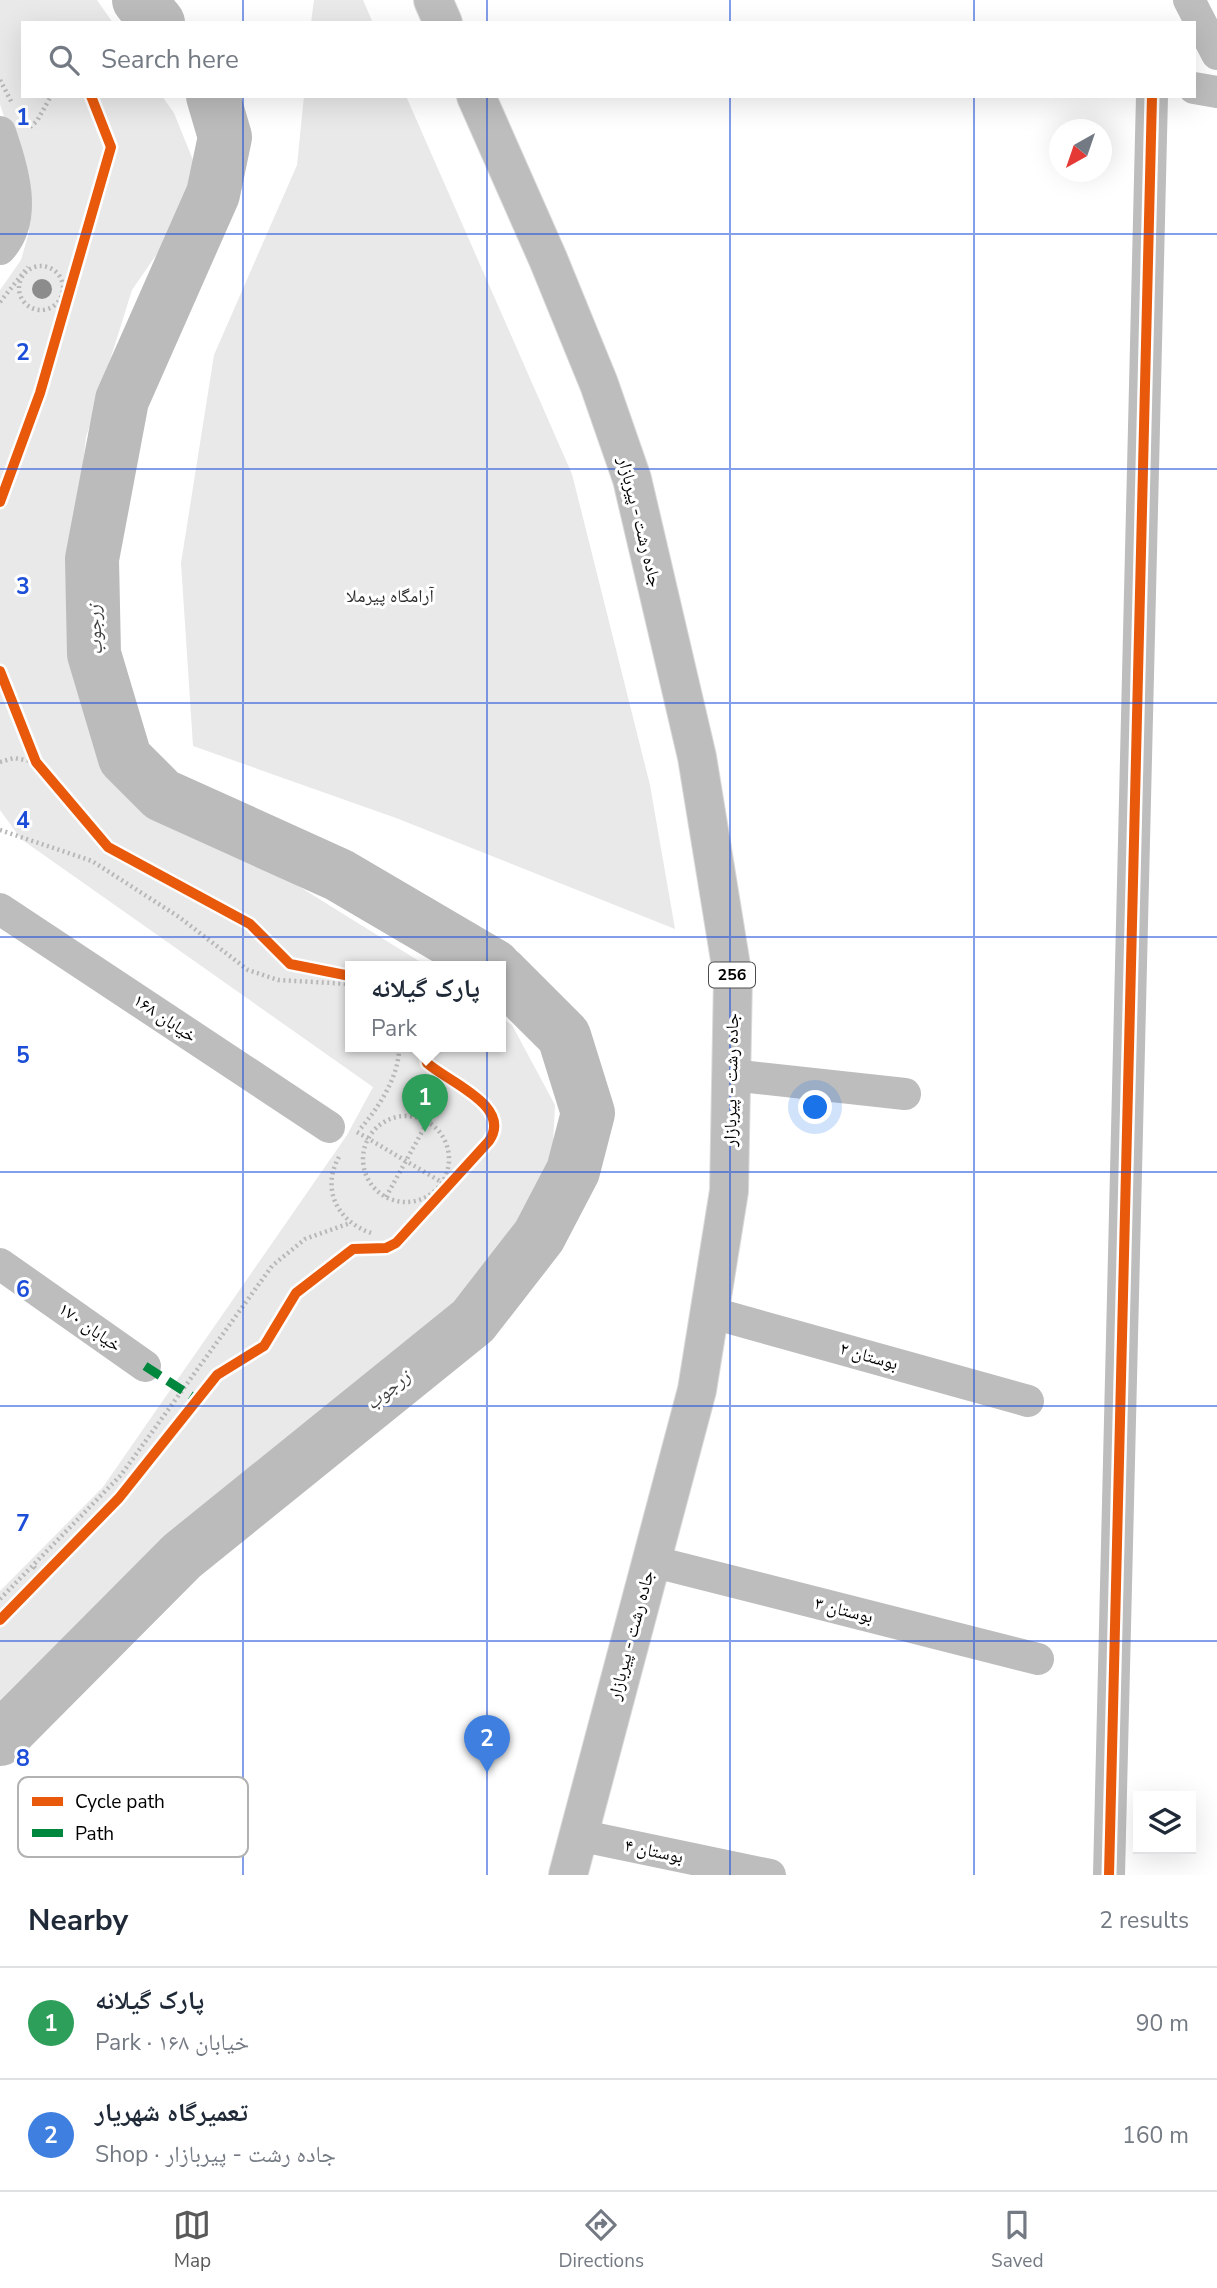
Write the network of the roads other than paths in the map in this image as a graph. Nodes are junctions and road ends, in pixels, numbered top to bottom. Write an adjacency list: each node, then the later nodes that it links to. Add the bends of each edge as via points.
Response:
1 (433, 0): 3 (main road)
2 (1189, 0): 4 (street)
3 (442, 21)
4 (1217, 54)
5 (1196, 88): 6 (street)
6 (1217, 92)
7 (476, 98): 12 (main road, جاده رشت - پیربازار / 256, via 548,260 632,479 697,757 733,978)
8 (1152, 98): 24 (street)
9 (13, 131): 10 (street, via 17,205 12,231)
10 (0, 249)
11 (0, 909): 14 (street, خیابان ۱۶۸)
12 (731, 1075): 13 (street); 16 (main road, جاده رشت - پیربازار / 256, via 729,1191)
13 (905, 1094)
14 (344, 1138)
15 (0, 1265): 17 (street, خیابان ۱۷۰)
16 (709, 1312): 18 (street, بوستان ۲); 19 (main road, جاده رشت - پیربازار / 256, via 697,1390)
17 (145, 1366)
18 (1028, 1401)
19 (651, 1561): 20 (street, بوستان ۳); 21 (main road, جاده رشت - پیربازار / 256)
20 (1038, 1659)
21 (578, 1835): 22 (main road, جاده رشت - پیربازار / 256); 23 (street, بوستان ۴)
22 (568, 1875)
23 (770, 1875)
24 (1110, 1875)

